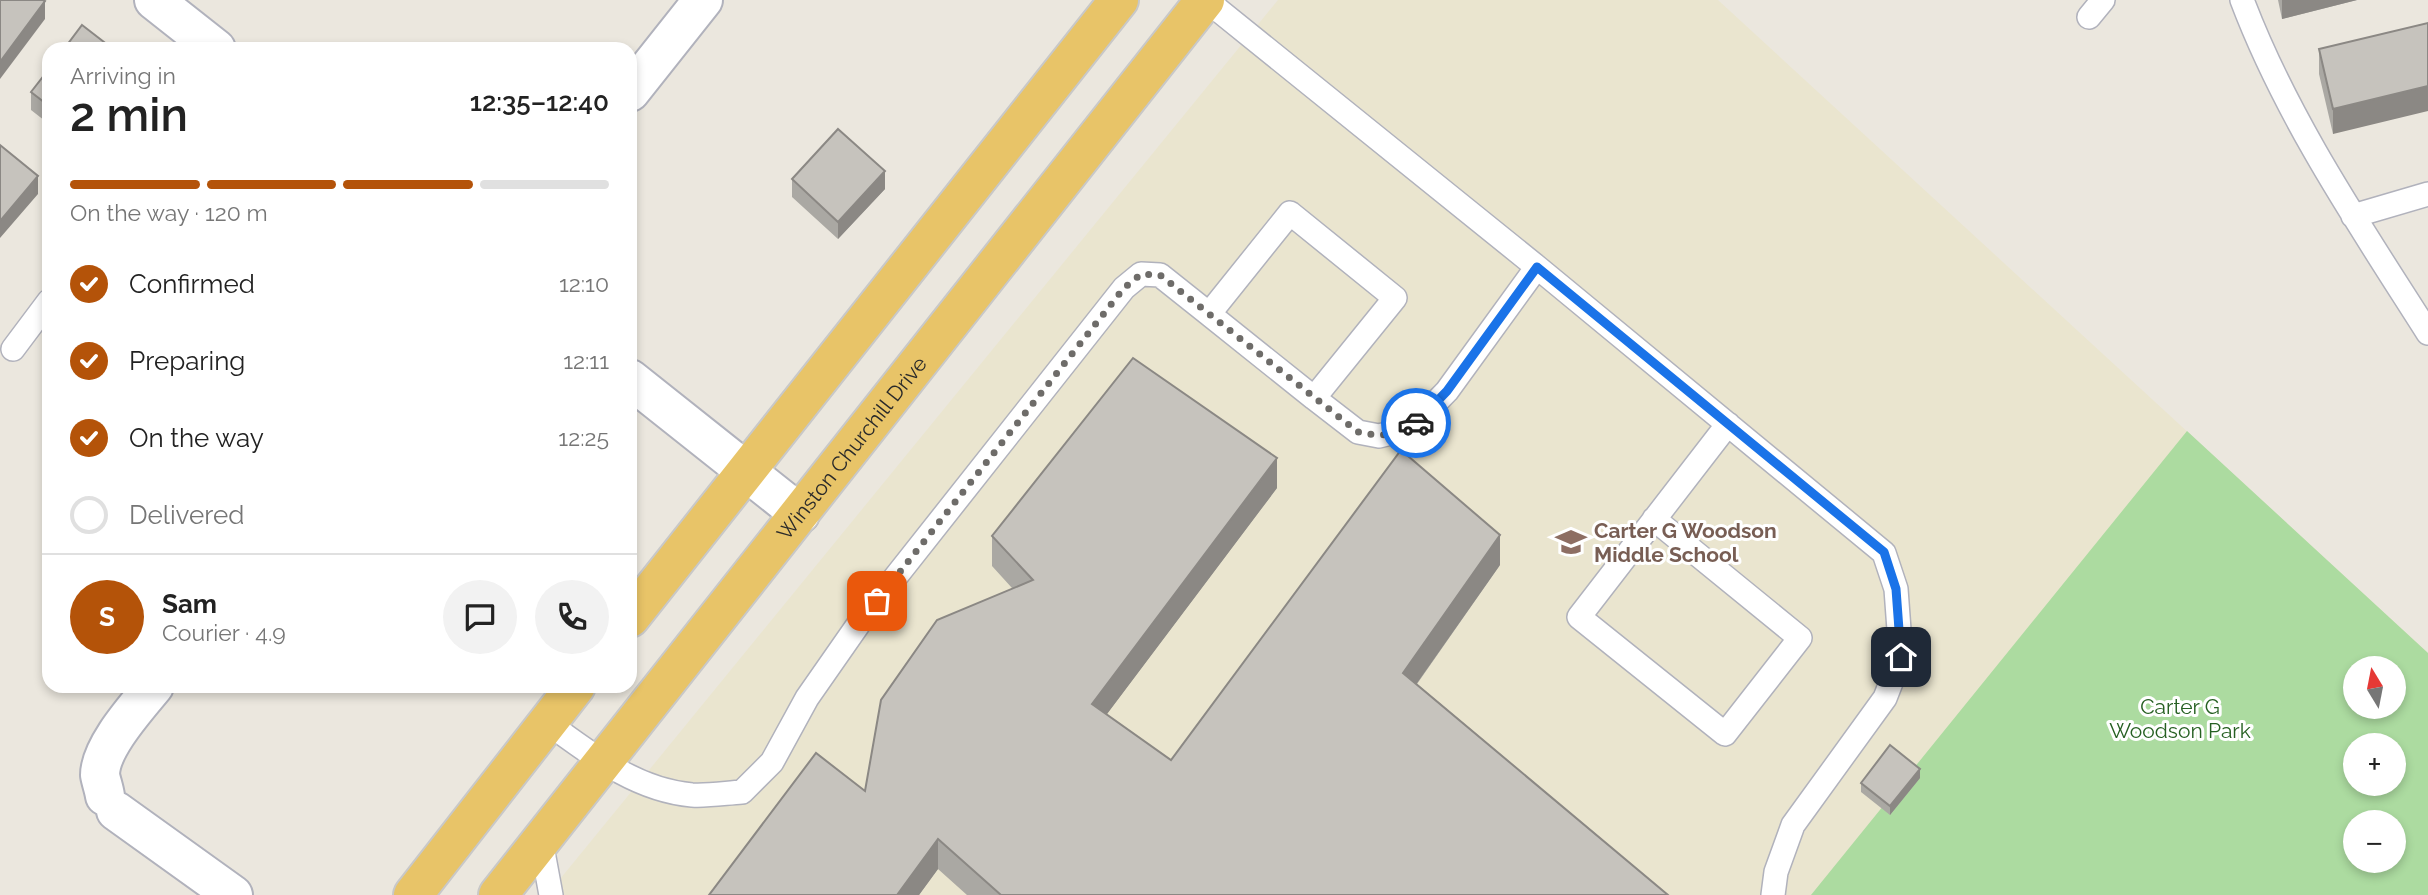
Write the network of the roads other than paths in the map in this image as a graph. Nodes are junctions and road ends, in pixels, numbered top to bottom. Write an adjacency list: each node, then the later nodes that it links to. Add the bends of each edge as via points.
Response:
1 (154, 0): 6 (street)
2 (703, 0): 7 (street)
3 (1119, 0): 18 (highway)
4 (1205, 0): 10 (lane); 19 (highway, Winston Churchill Drive)
5 (2242, 0): 9 (lane, via 2257,40)
6 (207, 42)
7 (637, 83)
8 (2428, 194): 9 (lane)
9 (2353, 216): 13 (lane)
10 (1537, 267): 16 (lane, via 1447,391 1411,428 1379,436 1358,432); 17 (lane)
11 (42, 310): 14 (lane)
12 (1209, 314): 16 (lane); 16 (lane, via 1290,213 1395,298); 25 (lane, via 1160,275 1141,274 1124,288 860,622 807,698 772,762 742,792 693,795 651,787)
13 (2428, 333)
14 (13, 349)
15 (637, 385): 18 (street)
16 (1314, 398)
17 (1728, 424): 20 (lane); 31 (lane, via 1884,552 1896,589 1901,657 1885,698 1793,825)
18 (745, 471): 19 (street); 21 (highway)
19 (800, 514): 25 (highway, Winston Churchill Drive)
20 (1654, 519): 20 (lane, via 1579,617 1725,734 1800,638)
21 (637, 609)
22 (148, 693): 27 (street, via 103,757 100,775 111,803)
23 (571, 693): 24 (highway)
24 (548, 723): 25 (lane); 28 (highway)
25 (603, 764): 26 (highway, Winston Churchill Drive)
26 (541, 841): 29 (highway, Winston Churchill Drive); 30 (lane)
27 (233, 895)
28 (412, 895)
29 (498, 895)
30 (551, 895)
31 (1773, 895)

